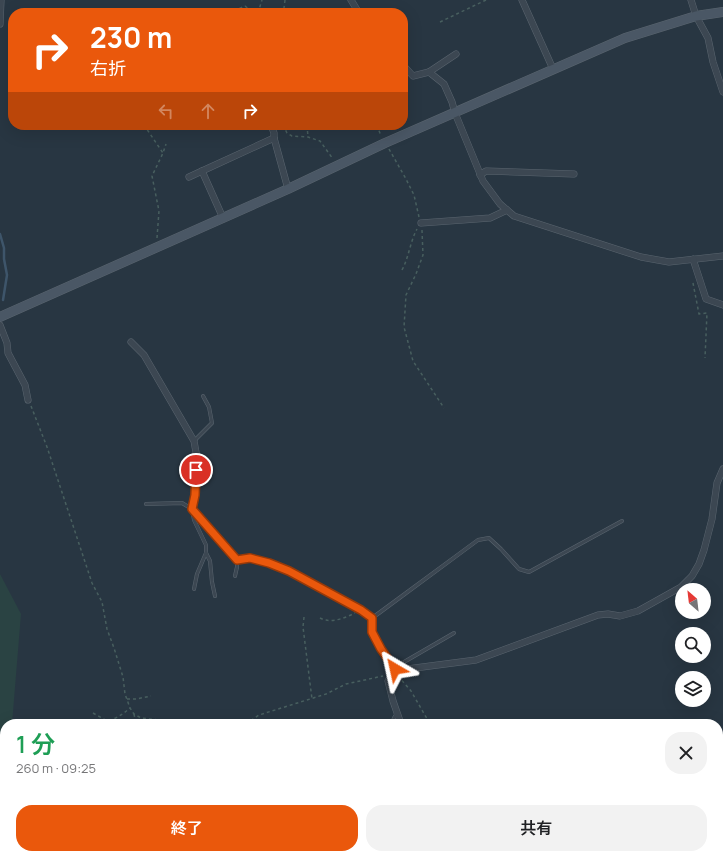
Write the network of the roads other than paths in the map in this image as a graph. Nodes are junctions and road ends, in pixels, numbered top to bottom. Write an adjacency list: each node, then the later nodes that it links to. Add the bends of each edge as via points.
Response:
1 (1, 0): 6 (street)
2 (522, 0): 8 (street)
3 (691, 0): 5 (street)
4 (723, 12): 5 (street)
5 (696, 16): 8 (street, via 625,38); 11 (street, via 708,38)
6 (0, 24)
7 (456, 54): 10 (street)
8 (553, 69): 12 (street)
9 (408, 70): 10 (street, via 413,76)
10 (429, 72): 12 (street, via 444,84)
11 (723, 92)
12 (455, 113): 17 (street); 19 (street)
13 (273, 130): 14 (street)
14 (274, 138): 15 (street); 19 (street)
15 (202, 171): 18 (street); 21 (street)
16 (574, 174): 17 (street, via 486,171)
17 (480, 175): 20 (street, via 500,204)
18 (189, 177)
19 (288, 189): 21 (street)
20 (508, 210): 22 (street, via 490,218); 24 (street, via 514,216 641,257 669,262)
21 (223, 218): 26 (street)
22 (421, 223)
23 (723, 256): 24 (street)
24 (693, 259): 25 (street, via 706,299)
25 (723, 306)
26 (0, 317)
27 (0, 325): 30 (street, via 8,353 25,384)
28 (131, 342): 31 (street, via 144,354)
29 (203, 396): 31 (lane, via 209,407 212,422)
30 (28, 400)
31 (194, 441): 34 (street, via 197,458)
32 (723, 469): 43 (street, via 717,483 712,519 699,564 681,587 638,611 620,616 598,615 476,660)
33 (146, 504): 34 (lane, via 182,503)
34 (192, 509): 36 (lane, via 194,520 206,546); 37 (street)
35 (622, 521): 41 (lane, via 529,572 519,569 488,538 478,540)
36 (206, 553): 39 (lane); 40 (lane, via 210,561)
37 (237, 560): 38 (lane); 41 (street, via 250,558 289,571)
38 (235, 576)
39 (194, 589)
40 (215, 596)
41 (372, 618): 43 (street, via 372,632 381,649)
42 (454, 633): 43 (lane, via 404,662)
43 (398, 669): 44 (street, via 388,681)
44 (397, 713): 45 (lane); 46 (street)
45 (394, 719)
46 (399, 719)

